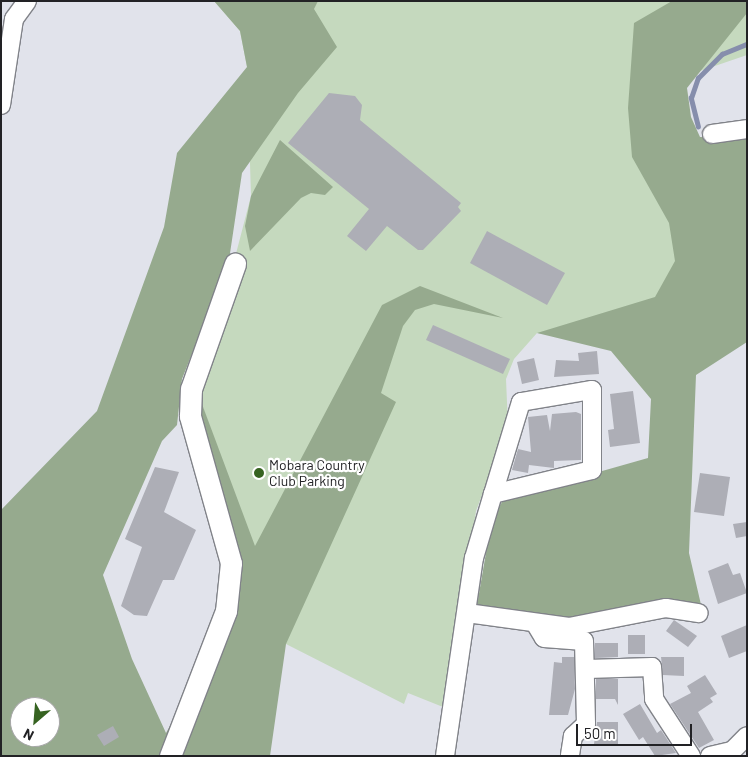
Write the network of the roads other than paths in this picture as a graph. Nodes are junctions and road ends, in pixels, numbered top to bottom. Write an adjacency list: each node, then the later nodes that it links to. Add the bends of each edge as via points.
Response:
1 (27, 1): 2 (street, via 14,19)
2 (1, 105)
3 (747, 130): 4 (street)
4 (712, 134)
5 (235, 264): 12 (street, via 190,389 190,416 231,563 226,611)
6 (493, 494): 6 (street, via 521,402 592,390 592,470); 7 (street, via 474,558)
7 (466, 613): 9 (street); 13 (street)
8 (699, 613): 9 (street, via 666,608 569,627)
9 (535, 623): 10 (street, via 544,638 584,641)
10 (586, 669): 14 (street, via 586,724 573,736); 15 (street, via 652,667 654,699)
11 (747, 736): 16 (street, via 732,751)
12 (170, 756)
13 (445, 756)
14 (570, 756)
15 (691, 756)
16 (710, 756)

